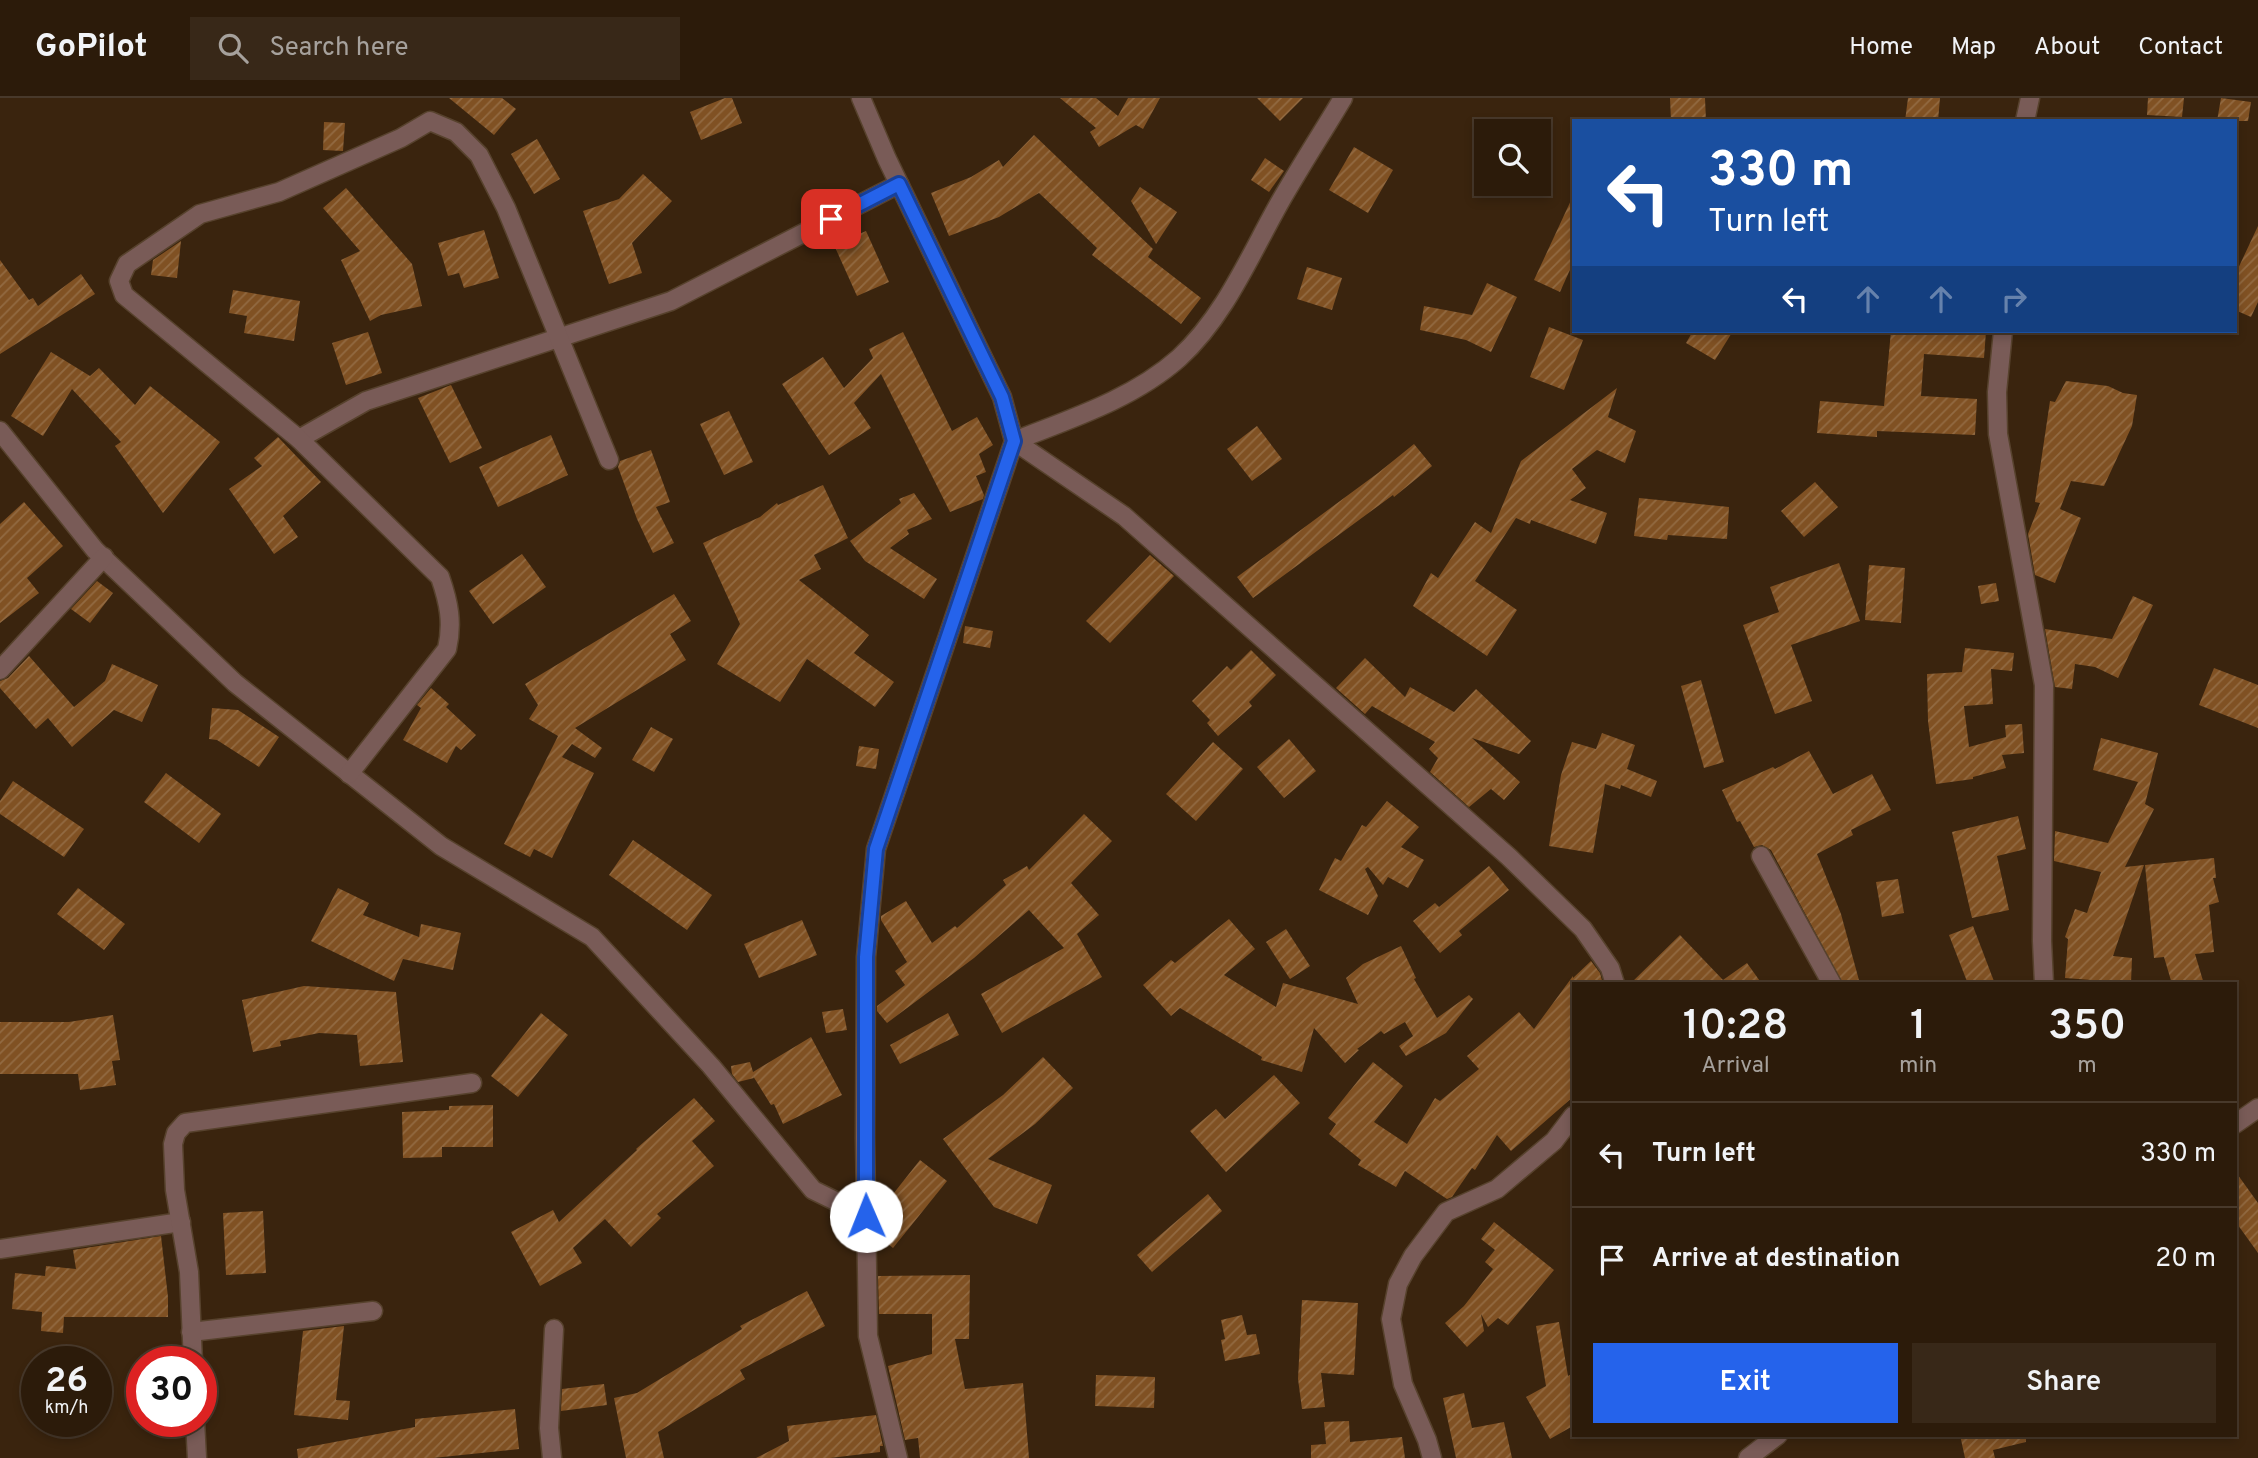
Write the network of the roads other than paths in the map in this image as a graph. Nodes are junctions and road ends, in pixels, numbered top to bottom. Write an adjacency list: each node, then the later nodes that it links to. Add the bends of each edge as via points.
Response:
1 (861, 98): 5 (street)
2 (1343, 98): 10 (street, via 1236,283 1200,336 1178,359 1139,387)
3 (2030, 98): 4 (street)
4 (2025, 119)
5 (899, 184): 7 (street, via 671,301); 10 (street, via 1002,397)
6 (2003, 333): 18 (street, via 1998,434 2045,685)
7 (558, 338): 9 (street, via 366,401); 9 (street, via 506,208 479,155 456,132 430,121 279,192 200,214 127,264 119,281 124,295); 11 (street)
8 (0, 431): 12 (street)
9 (299, 439): 14 (street, via 440,577 449,603 452,631 447,649)
10 (1014, 441): 16 (street, via 1124,516 1509,857 1583,929); 23 (street, via 876,849 866,957)
11 (609, 460)
12 (104, 557): 13 (street); 14 (street, via 235,683)
13 (0, 670)
14 (349, 774): 23 (street, via 441,846 592,937 711,1066 813,1190)
15 (1761, 856): 17 (street)
16 (1614, 982)
17 (1831, 982)
18 (2044, 982)
19 (472, 1083): 24 (street, via 185,1123 173,1144)
20 (2258, 1108): 22 (street)
21 (1572, 1117): 35 (street, via 1554,1141 1497,1189 1446,1212 1398,1284 1391,1319 1403,1384)
22 (2237, 1123)
23 (866, 1216): 34 (street, via 868,1336)
24 (181, 1222): 25 (street); 28 (street)
25 (0, 1249)
26 (373, 1311): 28 (street)
27 (554, 1329): 33 (street)
28 (191, 1332): 29 (street)
29 (192, 1346)
30 (196, 1437): 32 (street)
31 (1776, 1437): 36 (street)
32 (197, 1458)
33 (552, 1458)
34 (898, 1458)
35 (1432, 1458)
36 (1748, 1458)

